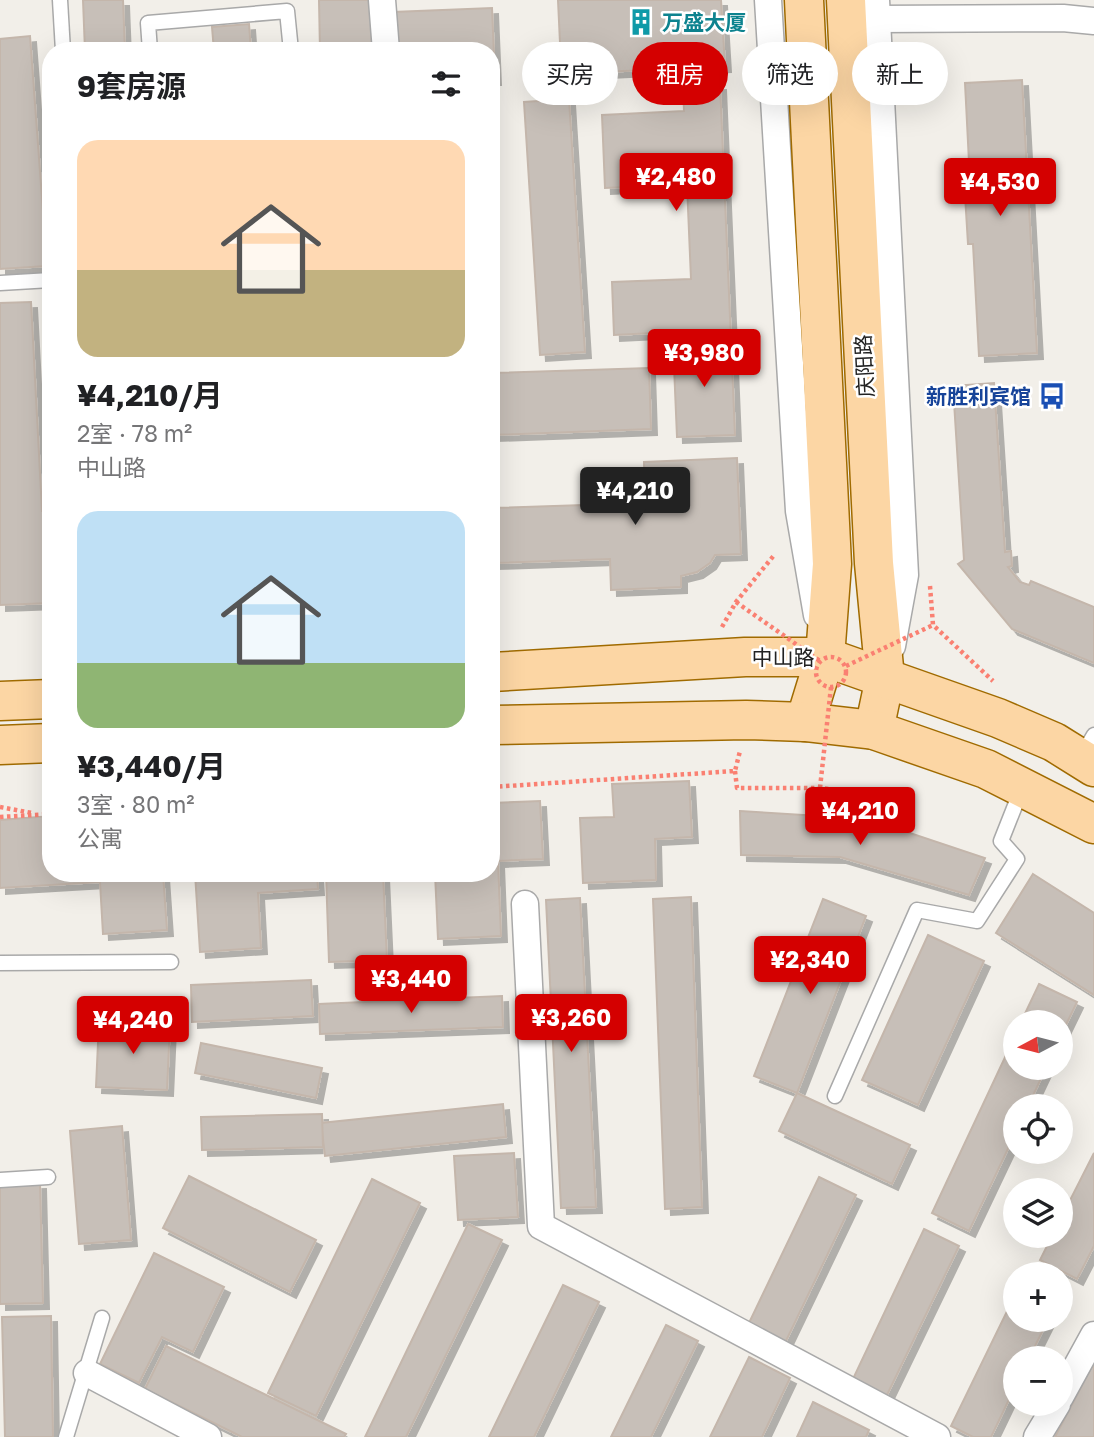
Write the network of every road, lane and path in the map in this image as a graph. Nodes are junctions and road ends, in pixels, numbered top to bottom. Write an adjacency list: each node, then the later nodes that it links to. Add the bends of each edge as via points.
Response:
1 (60, 0): 7 (lane)
2 (382, 0): 10 (street)
3 (768, 0): 14 (street, via 799,511)
4 (804, 0): 14 (main road, 庆阳路, via 832,564)
5 (866, 6): 6 (street); 16 (main road, 庆阳路, via 874,563)
6 (1094, 21)
7 (62, 42)
8 (149, 42): 9 (lane, via 148,23 286,11)
9 (290, 42)
10 (385, 42)
11 (42, 281): 12 (lane)
12 (0, 283)
13 (775, 554): 14 (path, bridge, via 736,602)
14 (831, 668): 15 (main road, 中山路, via 745,657); 16 (main road, 中山路); 17 (path, bridge, via 933,625); 21 (main road, 庆阳路); 30 (path, bridge)
15 (500, 672)
16 (885, 678): 23 (main road, 庆阳路); 26 (main road, 中山路)
17 (998, 687)
18 (42, 699): 19 (main road)
19 (0, 701)
20 (746, 720): 21 (main road); 22 (main road); 27 (path)
21 (805, 722): 23 (main road)
22 (500, 725)
23 (874, 730): 29 (main road, via 986,769)
24 (42, 743): 25 (main road)
25 (0, 745)
26 (1089, 754)
27 (735, 771): 28 (path); 30 (path, via 737,788)
28 (500, 786)
29 (1022, 787): 35 (main road); 39 (lane, via 1001,841 1017,859 977,921 917,910)
30 (820, 788): 31 (path)
31 (912, 799)
32 (0, 807): 33 (path)
33 (40, 815): 34 (path)
34 (0, 817)
35 (1094, 824)
36 (525, 904): 49 (street, via 541,1226)
37 (170, 962): 38 (lane)
38 (0, 963)
39 (835, 1096)
40 (48, 1177): 41 (lane)
41 (0, 1180)
42 (103, 1318): 44 (lane)
43 (1094, 1335): 45 (street)
44 (87, 1373): 47 (lane); 48 (street)
45 (1073, 1373)
46 (1050, 1416): 50 (street)
47 (66, 1437)
48 (208, 1437)
49 (937, 1437)
50 (1037, 1437)

